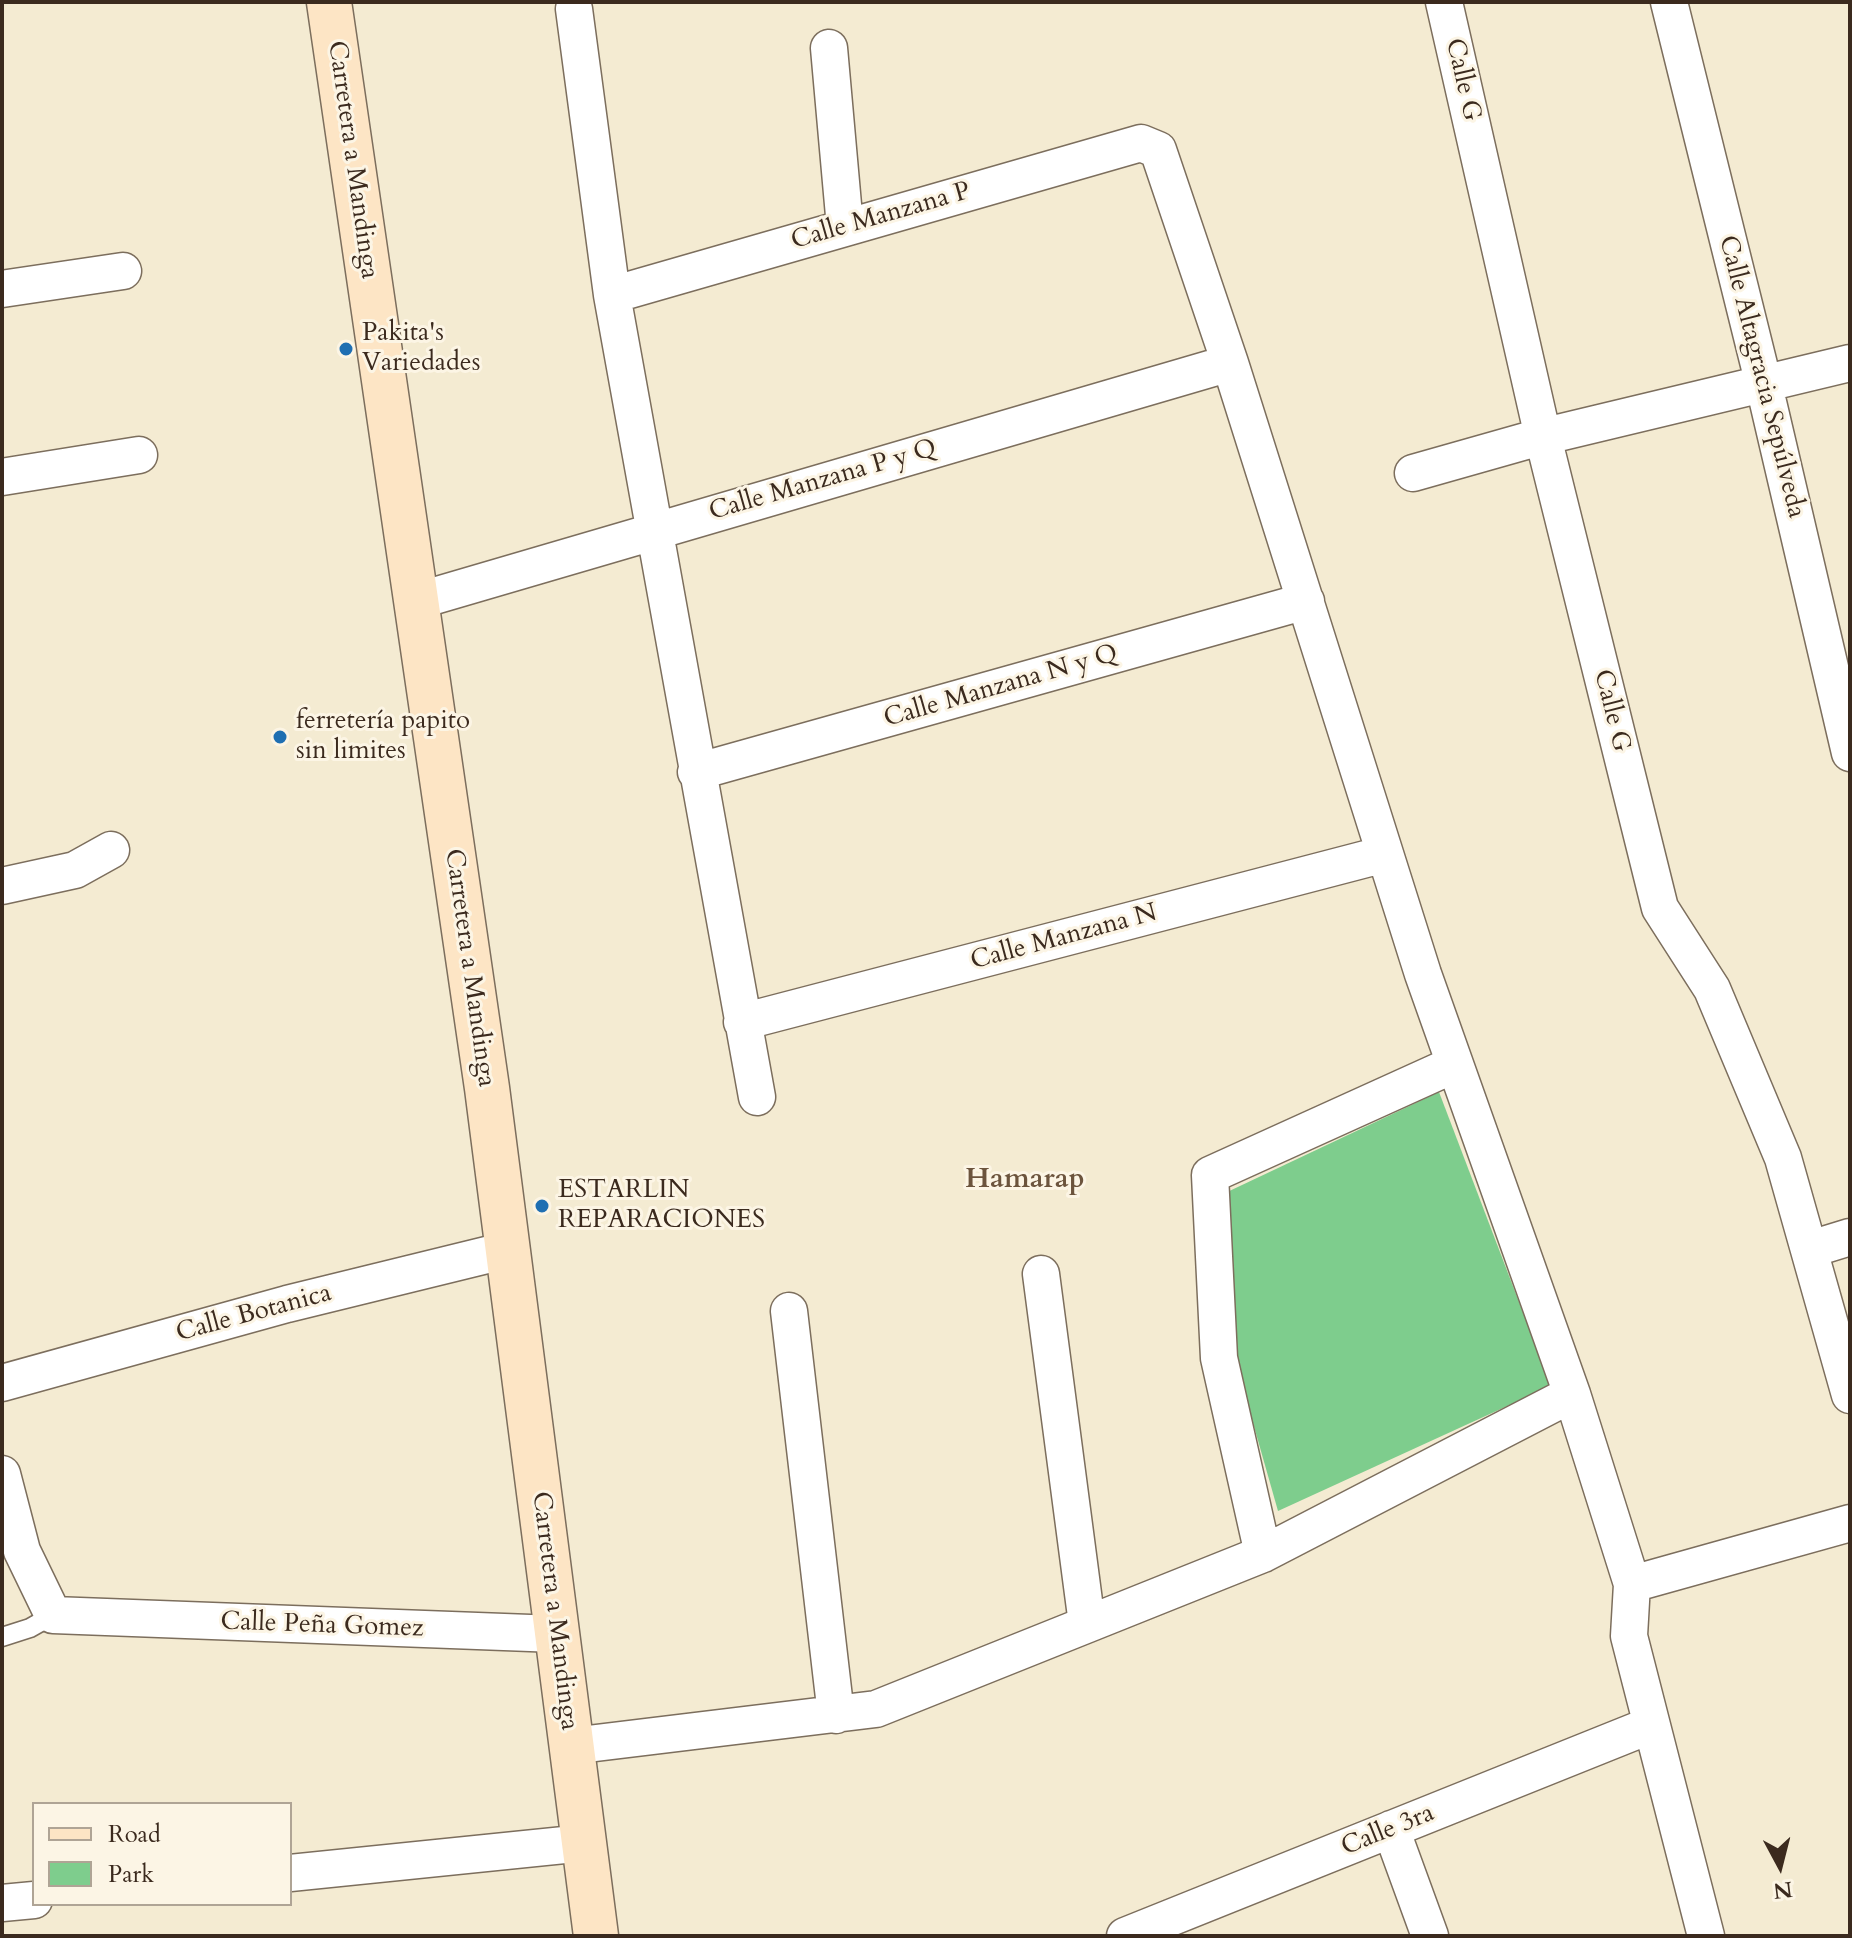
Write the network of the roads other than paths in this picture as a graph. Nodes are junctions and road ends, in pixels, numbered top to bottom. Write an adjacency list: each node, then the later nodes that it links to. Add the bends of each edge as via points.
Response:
1 (329, 2): 18 (street, Carretera a Mandinga)
2 (1444, 2): 13 (street, Calle G)
3 (1669, 2): 12 (street, Calle Altagracia Sepúlveda)
4 (574, 9): 9 (street)
5 (829, 48): 6 (street)
6 (845, 227): 9 (street, Calle Manzana P); 10 (street, Calle Manzana P, via 1151,144 1158,150)
7 (123, 271): 8 (street)
8 (2, 289)
9 (612, 295): 17 (street)
10 (1230, 363): 17 (street, Calle Manzana P y Q); 19 (street)
11 (1850, 363): 12 (street)
12 (1764, 385): 13 (street); 20 (street, Calle Altagracia Sepúlveda)
13 (1543, 437): 15 (street); 29 (street, Calle G, via 1660,908 1712,989 1783,1158)
14 (139, 455): 16 (street)
15 (1413, 473)
16 (2, 477)
17 (652, 530): 18 (street, Calle Manzana P y Q); 21 (street)
18 (417, 601): 30 (street, Carretera a Mandinga)
19 (1306, 601): 21 (street, Calle Manzana N y Q); 23 (street)
20 (1850, 753)
21 (696, 772): 25 (street)
22 (111, 850): 24 (street, via 75,870)
23 (1385, 854): 25 (street, Calle Manzana N); 26 (street)
24 (2, 886)
25 (742, 1022): 27 (street)
26 (1455, 1064): 34 (street); 38 (street, via 1210,1175 1219,1358)
27 (757, 1097)
28 (1850, 1237): 29 (street)
29 (1811, 1249): 35 (street, Calle G)
30 (507, 1250): 33 (street, Calle Botanica); 42 (street, Carretera a Mandinga)
31 (1041, 1274): 41 (street)
32 (789, 1311): 44 (street)
33 (2, 1383)
34 (1572, 1394): 38 (street); 39 (street)
35 (1850, 1395)
36 (2, 1474): 40 (street, via 22,1551)
37 (1850, 1523): 39 (street)
38 (1263, 1554): 41 (street)
39 (1632, 1584): 45 (street, via 1629,1636)
40 (70, 1616): 42 (street, Calle Peña Gomez); 43 (lane)
41 (1087, 1624): 44 (street, via 876,1709)
42 (557, 1634): 46 (street, Carretera a Mandinga)
43 (2, 1637)
44 (836, 1715): 46 (street)
45 (1651, 1725): 47 (street, Calle 3ra); 55 (street)
46 (571, 1746): 48 (street, Carretera a Mandinga)
47 (1391, 1829): 52 (street, Calle 3ra); 54 (street)
48 (584, 1843): 49 (street); 53 (street, Carretera a Mandinga)
49 (292, 1873)
50 (32, 1900): 51 (street)
51 (2, 1903)
52 (1128, 1935)
53 (596, 1936)
54 (1430, 1936)
55 (1706, 1936)

